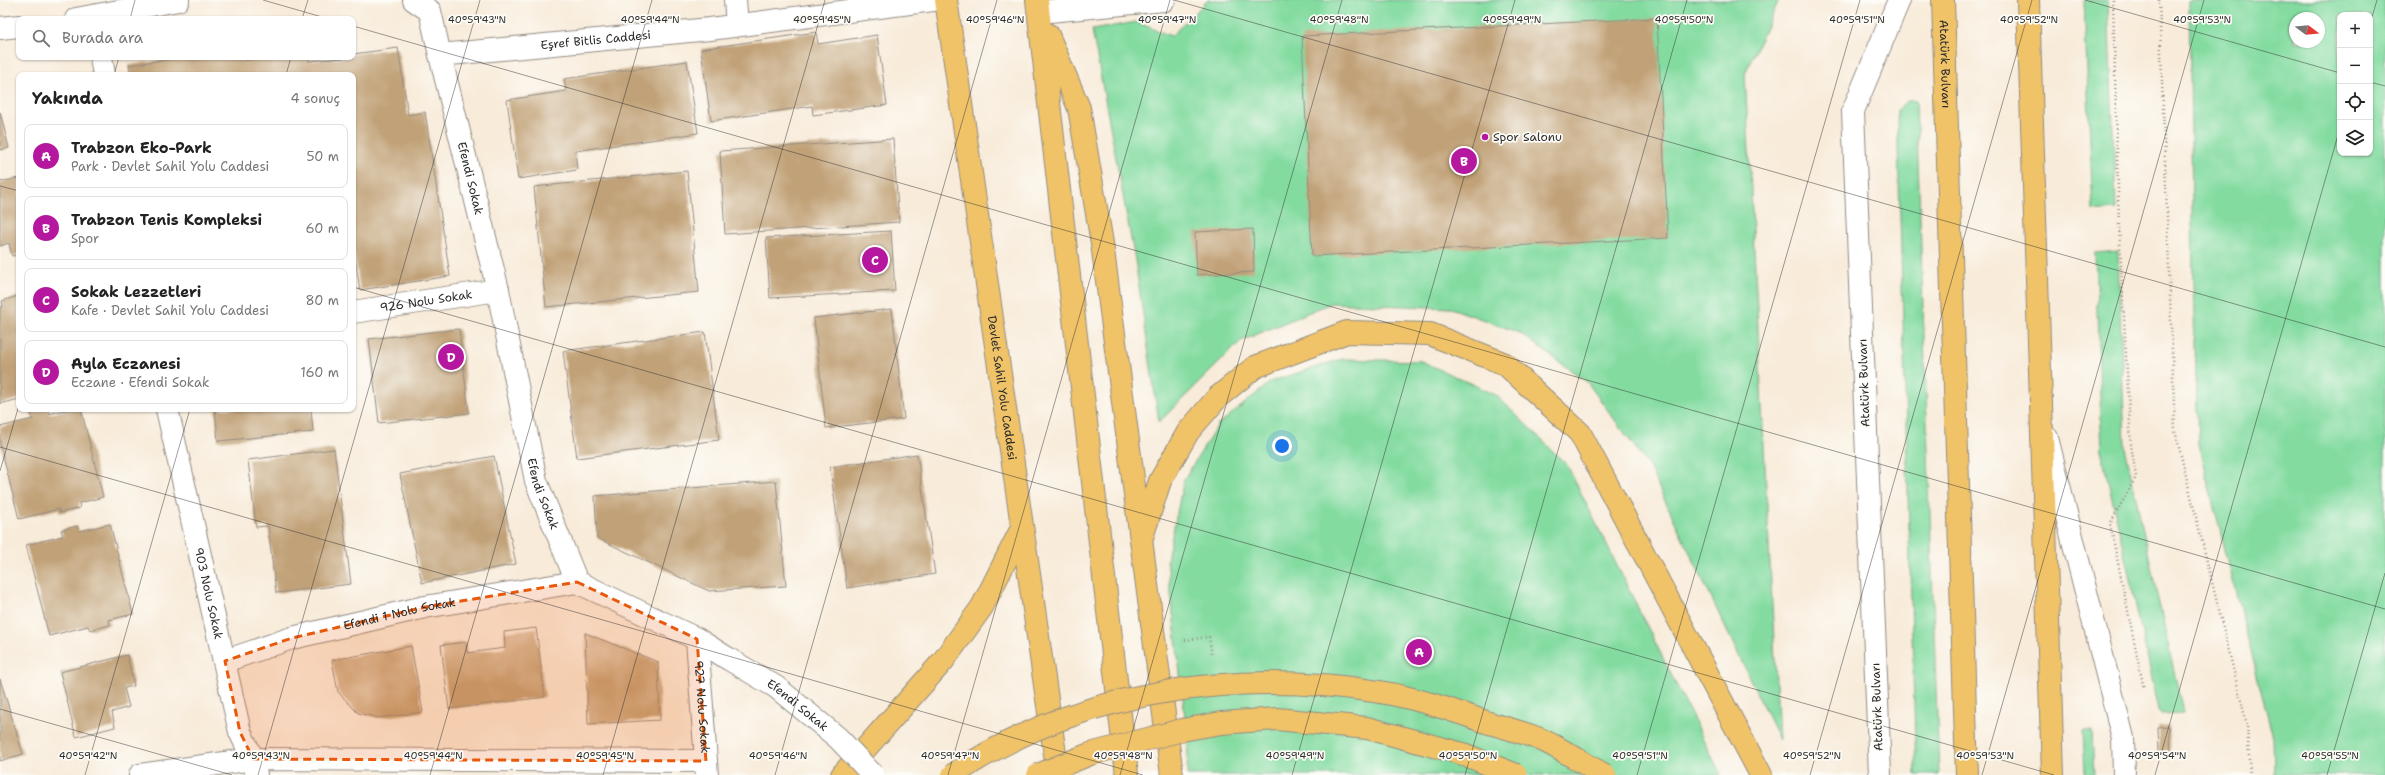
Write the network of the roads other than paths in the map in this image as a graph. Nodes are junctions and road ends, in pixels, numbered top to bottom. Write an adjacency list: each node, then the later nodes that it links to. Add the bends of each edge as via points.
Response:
1 (178, 0): 11 (street)
2 (414, 0): 15 (street, via 430,11)
3 (735, 0): 12 (street)
4 (933, 0): 12 (street, Eşref Bitlis Caddesi)
5 (946, 0): 22 (main road, Devlet Sahil Yolu Caddesi)
6 (1164, 0): 10 (street)
7 (1899, 0): 40 (street, Atatürk Bulvarı, via 1853,111)
8 (1943, 0): 41 (main road, Atatürk Bulvarı)
9 (2028, 0): 21 (main road)
10 (1038, 6): 23 (main road, via 1078,108 1102,243); 35 (main road)
11 (98, 16)
12 (737, 25): 15 (street, Eşref Bitlis Caddesi)
13 (16, 26): 14 (street)
14 (0, 28)
15 (440, 55): 18 (street, Efendi Sokak)
16 (102, 60): 17 (street)
17 (104, 72)
18 (498, 290): 19 (street, 926 Nolu Sokak); 24 (street, Efendi Sokak, via 536,481)
19 (356, 312)
20 (168, 412): 26 (street, 903 Nolu Sokak)
21 (2041, 416): 42 (main road); 43 (street, via 2123,738)
22 (1022, 528): 30 (main road, via 982,607 943,661); 34 (main road, Devlet Sahil Yolu Caddesi)
23 (1142, 537): 36 (main road); 39 (main road, via 1160,481 1188,432 1218,397 1255,367 1346,332 1430,334 1505,364 1580,433)
24 (577, 582): 25 (street, Efendi Sokak); 26 (street, Efendi 1 Nolu Sokak, via 425,607 292,638)
25 (697, 639): 28 (street, 927 Nolu Sokak); 31 (street, Efendi Sokak, bridge, via 776,687 838,738)
26 (225, 661): 27 (street, 903 Nolu Sokak, via 240,732)
27 (254, 767): 28 (street); 29 (street)
28 (706, 768)
29 (140, 775)
30 (842, 775)
31 (873, 775)
32 (953, 775): 38 (main road, bridge, via 1019,737 1068,716 1132,699 1216,686 1275,682 1381,692 1461,713 1542,740)
33 (1038, 775): 37 (main road, bridge, via 1090,754 1182,730 1221,723 1277,719 1367,728 1463,754)
34 (1058, 775)
35 (1127, 775)
36 (1172, 775)
37 (1516, 775)
38 (1605, 775)
39 (1761, 775)
40 (1880, 775)
41 (1967, 775)
42 (2053, 775)
43 (2124, 775)

